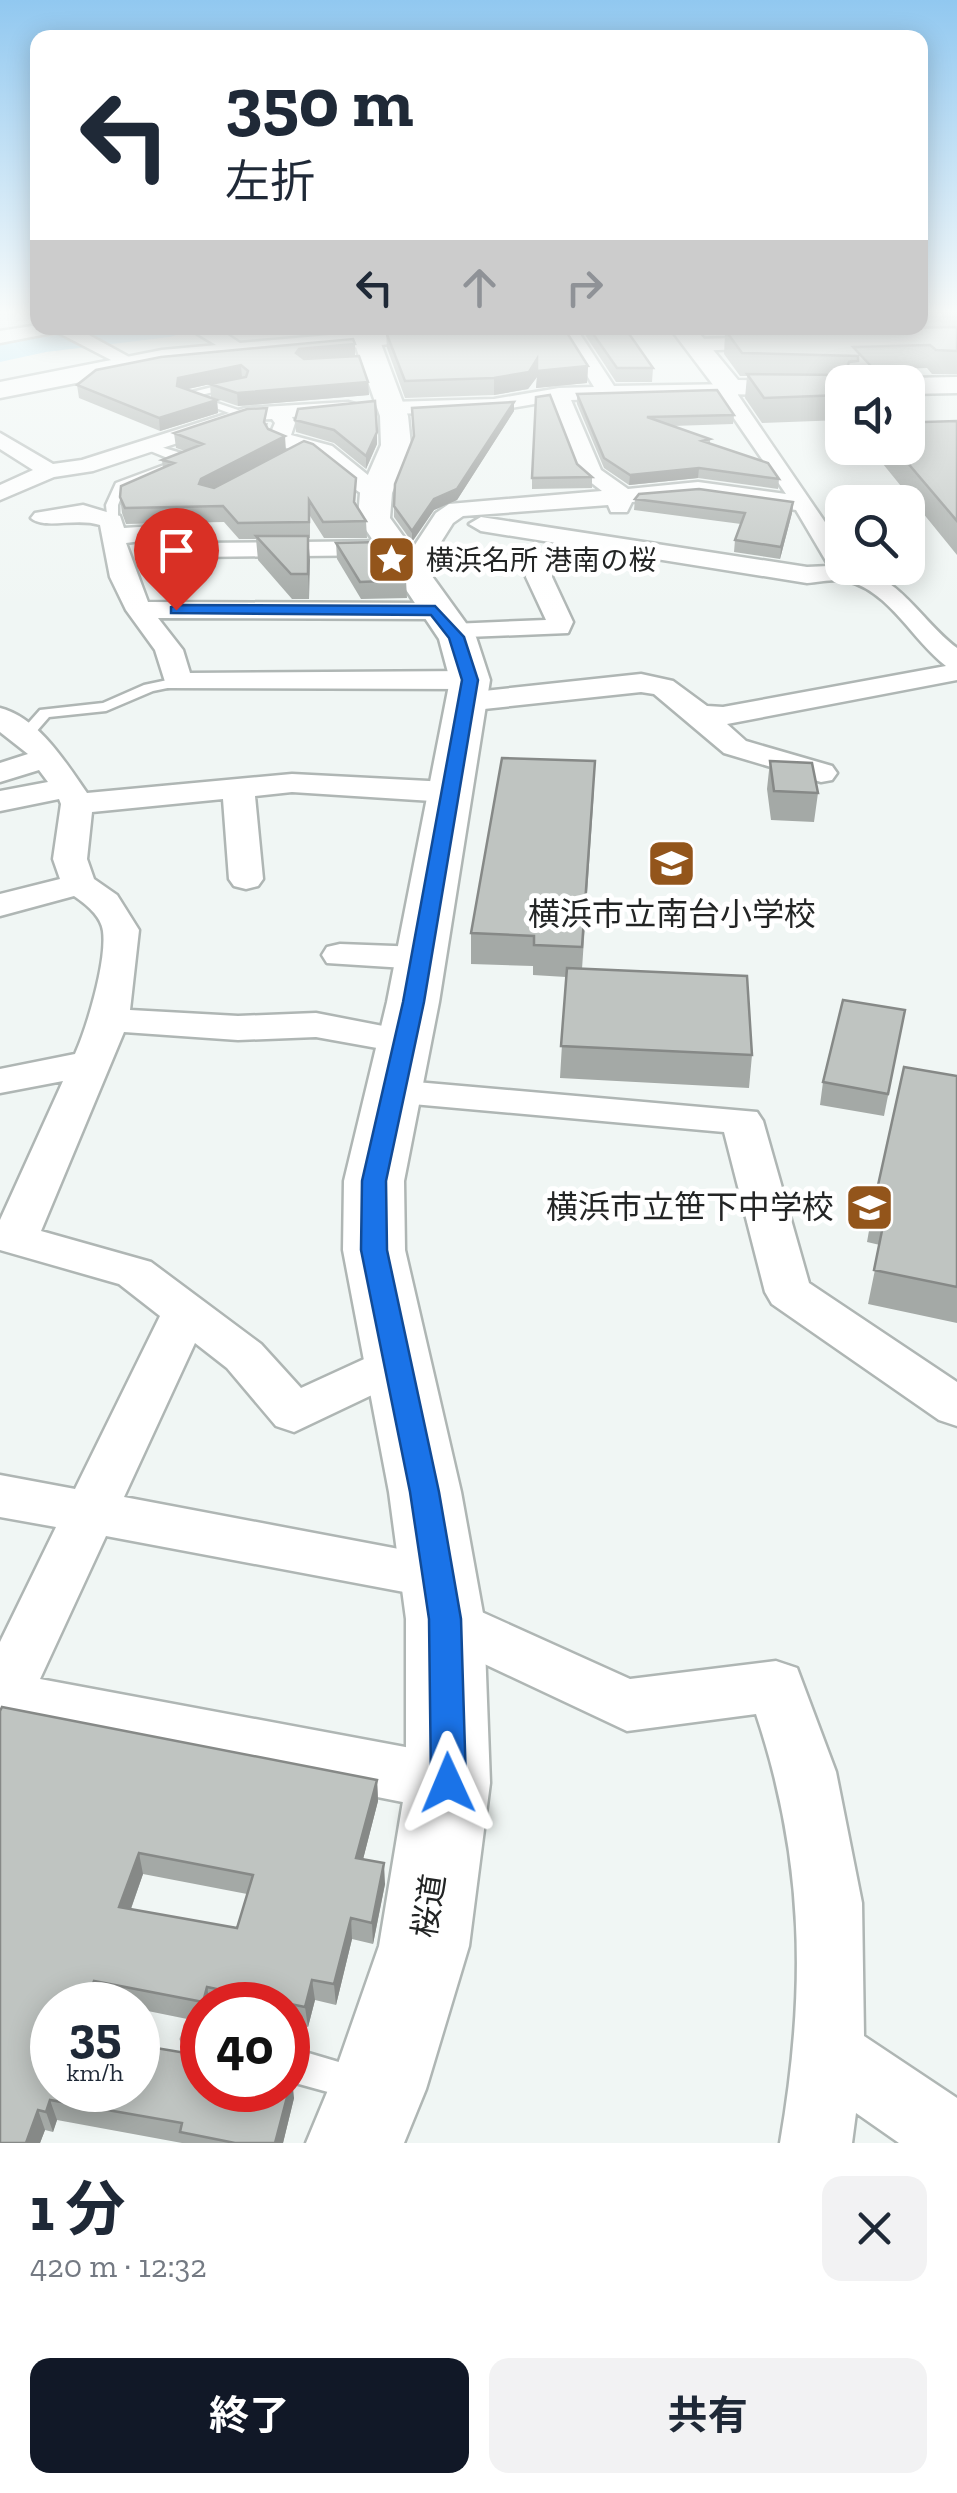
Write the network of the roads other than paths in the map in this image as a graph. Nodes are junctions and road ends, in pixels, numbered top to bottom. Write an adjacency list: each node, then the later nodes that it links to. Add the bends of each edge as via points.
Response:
1 (231, 411): 7 (lane)
2 (327, 411): 6 (street)
3 (389, 411): 12 (street, via 396,445)
4 (566, 411): 13 (street, via 591,474)
5 (738, 411): 14 (street)
6 (278, 412): 7 (street); 12 (street, via 284,423 280,436 300,453 324,451)
7 (242, 415): 9 (street)
8 (0, 440): 10 (street)
9 (147, 446): 10 (street); 17 (lane, via 178,455 185,465 120,485)
10 (49, 472): 11 (street)
11 (0, 492)
12 (376, 493): 20 (street, via 374,518)
13 (622, 495): 14 (street, via 698,488); 16 (street, via 456,509); 19 (street)
14 (804, 504): 18 (street)
15 (42, 518): 17 (street, via 84,512)
16 (444, 518): 19 (street); 20 (street)
17 (112, 529): 20 (street, via 177,529 192,550); 24 (street, via 112,554)
18 (825, 536)
19 (610, 546): 22 (street)
20 (403, 560): 25 (street)
21 (540, 564): 25 (street, via 558,627)
22 (825, 572)
23 (873, 585): 26 (street, via 897,599)
24 (139, 610): 25 (street); 28 (street, via 175,655)
25 (444, 622): 29 (street)
26 (957, 662)
27 (957, 672): 30 (street, via 723,716)
28 (176, 682): 29 (street, via 282,678); 31 (lane, via 106,707 45,713)
29 (468, 691): 30 (street, via 641,683 663,687); 35 (street, 桜道)
30 (699, 714): 33 (street, via 735,747)
31 (24, 737): 32 (street); 36 (street)
32 (0, 773)
33 (821, 773)
34 (238, 788): 35 (street, via 292,783); 36 (street); 38 (street)
35 (448, 792): 42 (street, 桜道)
36 (72, 796): 37 (street); 39 (street, via 70,860)
37 (0, 801)
38 (246, 879)
39 (79, 884): 40 (street); 43 (street, via 105,902 121,930)
40 (0, 905)
41 (340, 955): 42 (street)
42 (421, 958): 45 (street, 桜道)
43 (110, 1020): 44 (street); 45 (street, via 238,1028 316,1024)
44 (93, 1062): 46 (street); 47 (street)
45 (399, 1066): 49 (street, 桜道, via 374,1181 374,1250); 50 (street, via 742,1120 788,1292)
46 (0, 1081)
47 (8, 1235): 48 (street, via 134,1273)
48 (186, 1311): 49 (street, via 244,1356 294,1413); 52 (street)
49 (397, 1362): 53 (street, 桜道)
50 (957, 1408)
51 (0, 1496): 52 (street)
52 (90, 1512): 53 (street); 54 (street)
53 (442, 1597): 55 (street, 桜道); 56 (street, via 627,1704 776,1686 806,1772 830,1903)
54 (1, 1699): 55 (street)
55 (448, 1783): 58 (street, 桜道, via 424,1946)
56 (830, 2054): 59 (street); 60 (street)
57 (310, 2079): 58 (lane)
58 (366, 2116)
59 (957, 2140)
60 (816, 2143)

